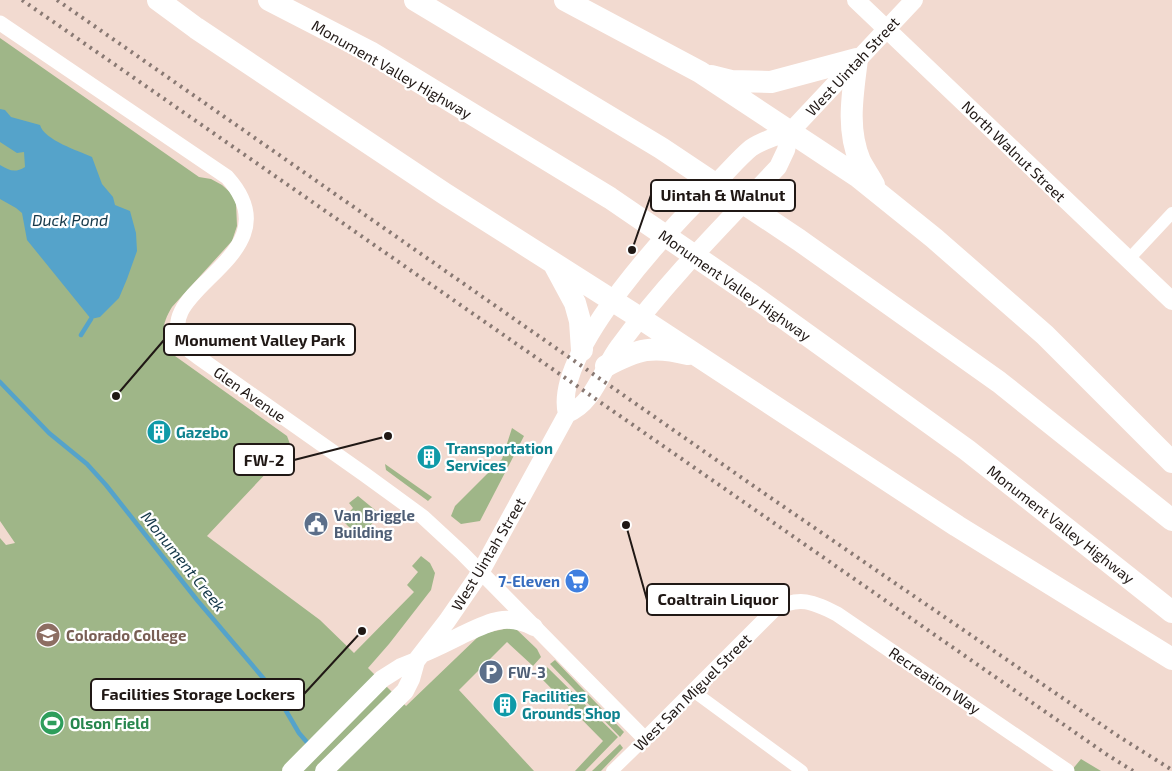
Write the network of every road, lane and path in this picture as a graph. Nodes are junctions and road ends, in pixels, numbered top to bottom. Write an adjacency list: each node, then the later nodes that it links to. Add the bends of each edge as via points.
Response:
1 (158, 0): 15 (highway, via 445,194)
2 (269, 0): 27 (highway, Monument Valley Highway, via 370,52 610,198 749,293 967,450)
3 (415, 0): 24 (highway, via 661,148 799,240 999,382)
4 (565, 0): 10 (highway)
5 (856, 0): 8 (main road, North Walnut Street)
6 (914, 0): 8 (main road, West Uintah Street)
7 (0, 23): 25 (street, Glen Avenue, via 227,177 242,197 247,217 243,238 181,310 178,328 186,347 410,506)
8 (886, 28): 9 (main road, West Uintah Street); 14 (main road, North Walnut Street)
9 (858, 59): 10 (highway, via 771,82 731,81); 11 (main road, West Uintah Street); 12 (highway, via 851,104 852,130 860,160)
10 (700, 72): 11 (highway)
11 (790, 132): 12 (highway); 16 (main road, West Uintah Street, via 751,149 692,206); 18 (main road, West Uintah Street, via 778,167)
12 (880, 194): 23 (highway, via 1045,335)
13 (1172, 213): 14 (street)
14 (1128, 260): 17 (main road, North Walnut Street)
15 (554, 263): 16 (highway); 19 (highway, via 576,304)
16 (612, 300): 18 (highway); 19 (main road, West Uintah Street)
17 (1172, 301)
18 (640, 318): 20 (highway); 21 (main road, West Uintah Street)
19 (582, 350): 22 (main road, West Uintah Street, via 568,383)
20 (697, 356): 21 (highway, via 648,348); 30 (highway, via 957,526)
21 (606, 366): 22 (main road, West Uintah Street, via 587,400 576,411)
22 (567, 414): 25 (main road, West Uintah Street)
23 (1172, 462)
24 (1172, 520)
25 (480, 573): 28 (street, Glen Avenue); 29 (main road, West Uintah Street)
26 (797, 601): 31 (street, West San Miguel Street, via 774,610); 37 (street, Recreation Way, via 810,602 837,614)
27 (1172, 612)
28 (534, 627): 29 (main road, via 517,620 500,619); 32 (street, Glen Avenue)
29 (418, 658): 33 (main road, via 382,679); 34 (main road, West Uintah Street, via 411,679 400,696)
30 (1172, 659)
31 (693, 691): 32 (street, West San Miguel Street); 36 (street)
32 (645, 739): 35 (street, West San Miguel Street)
33 (291, 771)
34 (324, 771)
35 (612, 771)
36 (802, 771)
37 (1067, 771)

